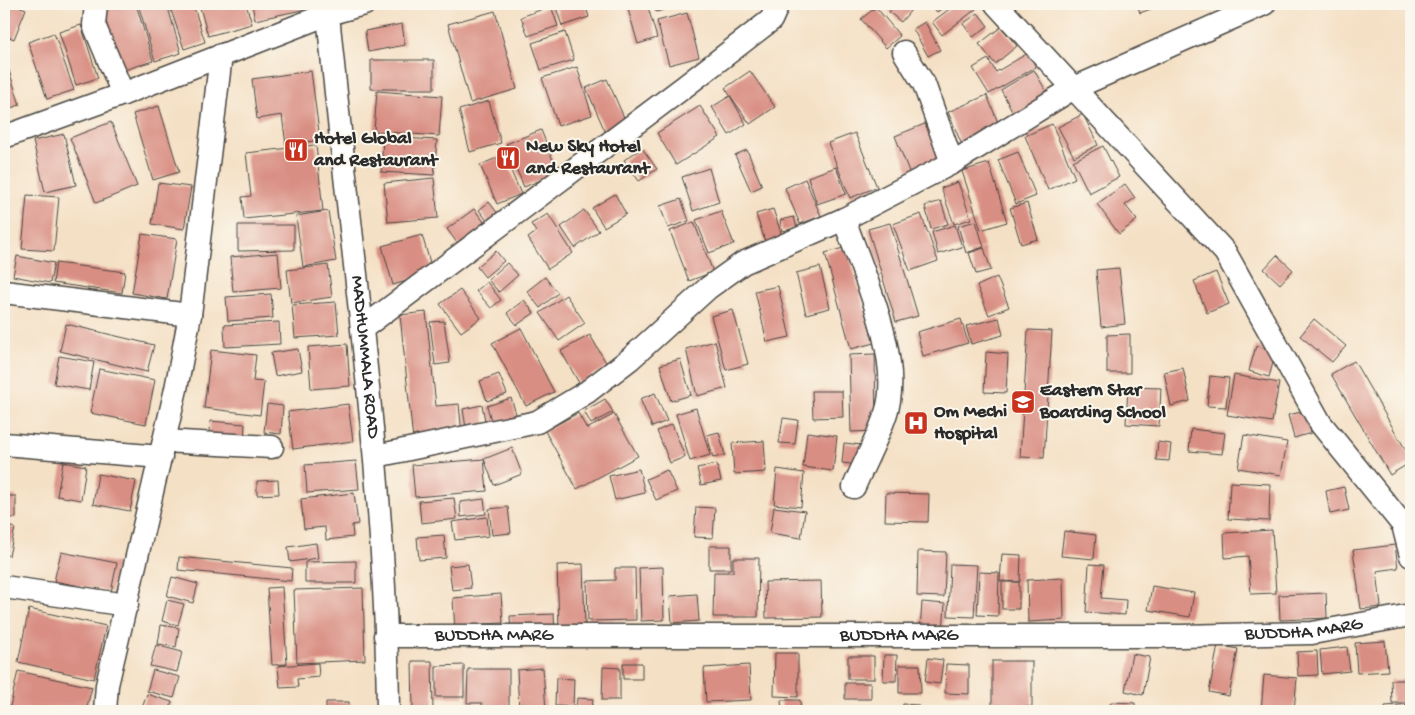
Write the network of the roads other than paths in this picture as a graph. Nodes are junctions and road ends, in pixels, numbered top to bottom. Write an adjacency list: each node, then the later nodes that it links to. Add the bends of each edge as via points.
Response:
1 (96, 4): 10 (street, via 94,25)
2 (364, 4): 6 (street)
3 (773, 4): 16 (street, via 776,9 774,15 764,25)
4 (996, 4): 9 (street)
5 (1264, 4): 9 (street)
6 (327, 9): 8 (street); 16 (street, MADHUMMALA ROAD)
7 (904, 52): 12 (street, via 924,84)
8 (221, 55): 10 (street); 15 (street)
9 (1072, 89): 12 (street); 22 (street, via 1225,252 1321,424 1403,525)
10 (123, 94): 11 (street)
11 (4, 137)
12 (952, 163): 13 (street)
13 (844, 219): 20 (street, via 742,263 708,288 594,387 537,422); 21 (street, via 883,332 891,379 886,412)
14 (4, 292): 15 (street)
15 (190, 315): 19 (street)
16 (363, 328): 20 (street, MADHUMMALA ROAD)
17 (4, 444): 19 (street)
18 (272, 447): 19 (street)
19 (162, 449): 24 (street)
20 (376, 456): 26 (street, MADHUMMALA ROAD)
21 (854, 487)
22 (1411, 556)
23 (4, 588): 24 (street)
24 (126, 605): 27 (street, via 107,685)
25 (1411, 615): 26 (street, BUDDHA MARG, via 1312,633 1181,636)
26 (385, 636): 28 (street, MADHUMMALA ROAD)
27 (105, 711)
28 (388, 711)

